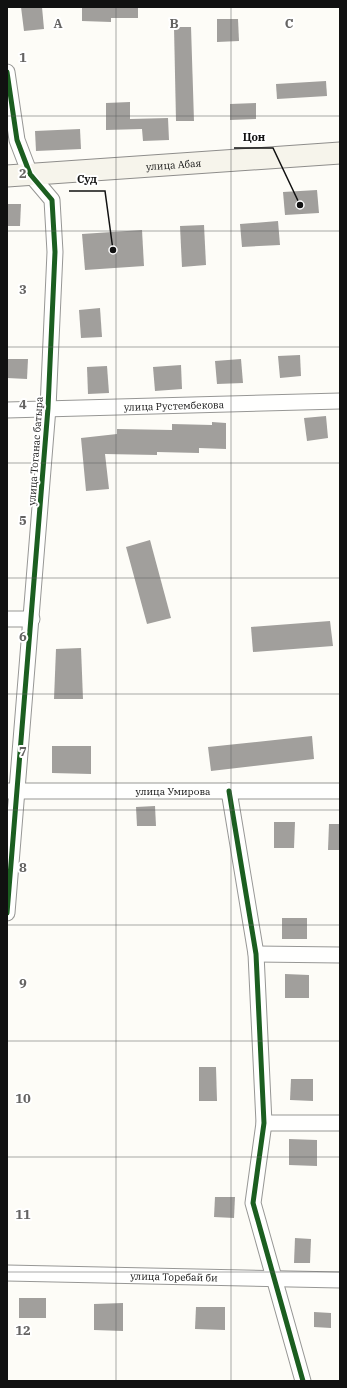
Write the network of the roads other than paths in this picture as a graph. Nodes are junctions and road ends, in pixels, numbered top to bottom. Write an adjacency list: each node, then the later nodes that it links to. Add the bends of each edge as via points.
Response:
1 (7, 72): 3 (street, улица Тоганас батыра, via 17,140)
2 (340, 153): 3 (street, улица Абая)
3 (30, 174): 4 (street, улица Абая); 6 (street, улица Тоганас батыра, via 52,200 55,252)
4 (7, 176)
5 (340, 401): 6 (street, улица Рустембекова)
6 (48, 408): 7 (street, улица Рустембекова); 9 (street, улица Тоганас батыра)
7 (7, 410)
8 (7, 619): 9 (street)
9 (32, 619): 10 (street, улица Тоганас батыра)
10 (13, 791): 11 (street, улица Умирова); 13 (street, улица Тоганас батыра)
11 (229, 791): 12 (street, улица Умирова); 14 (street)
12 (340, 791)
13 (7, 913)
14 (256, 954): 15 (street); 16 (street)
15 (340, 956)
16 (264, 1123): 17 (street); 19 (street, via 253,1203)
17 (340, 1123)
18 (7, 1273): 19 (street, улица Торебай би)
19 (274, 1278): 20 (street, улица Торебай би); 21 (street)
20 (340, 1280)
21 (303, 1381)

